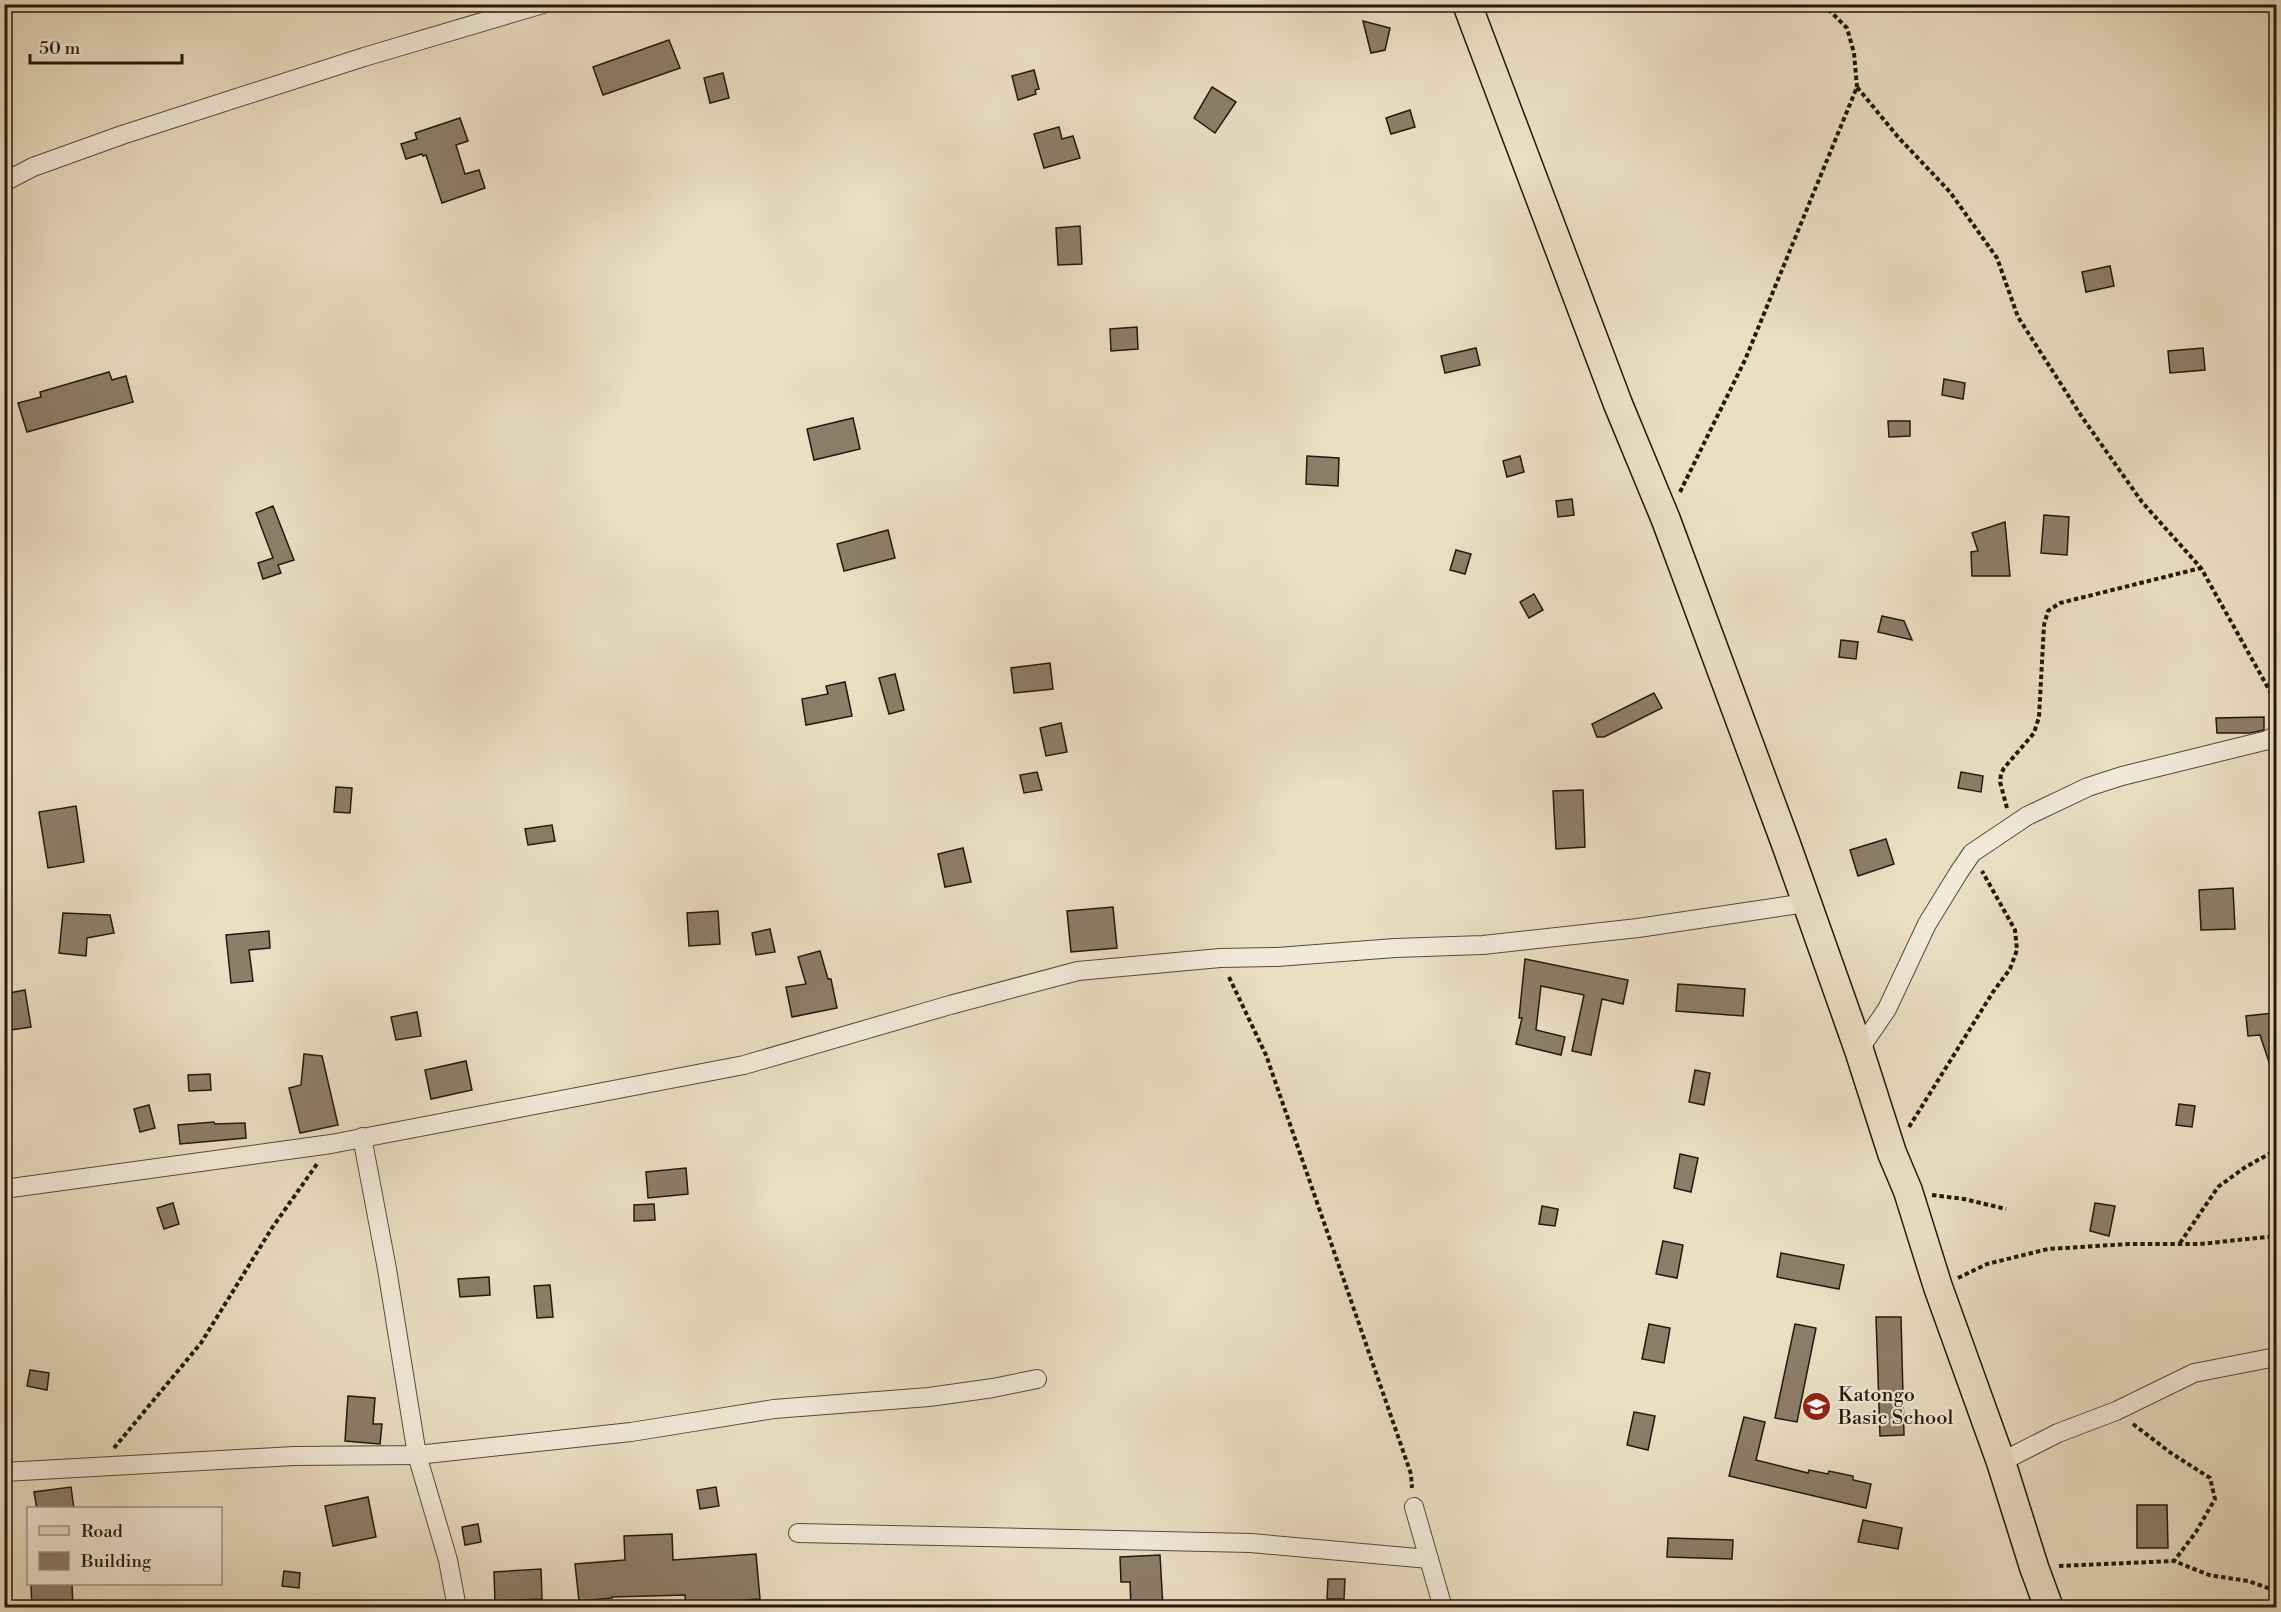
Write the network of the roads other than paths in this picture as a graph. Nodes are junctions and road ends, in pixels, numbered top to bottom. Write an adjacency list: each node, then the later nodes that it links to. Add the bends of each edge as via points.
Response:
1 (543, 4): 3 (street, via 122,135 33,167)
2 (1467, 4): 5 (main road, via 1618,404 1666,520)
3 (4, 182)
4 (2277, 735): 6 (street, via 2088,787 2027,816 1972,853 1927,924 1887,1008)
5 (1806, 903): 6 (main road); 7 (street, via 1638,928 1484,945 1220,958 1078,971 744,1065)
6 (1859, 1050): 12 (main road)
7 (362, 1137): 8 (street); 11 (street)
8 (4, 1189)
9 (2277, 1357): 12 (street, via 2194,1373)
10 (1037, 1379): 11 (street, via 929,1397 774,1410 630,1432)
11 (417, 1455): 13 (street, via 294,1456); 17 (street, via 448,1560)
12 (2001, 1462): 19 (main road)
13 (4, 1472)
14 (1414, 1507): 16 (street)
15 (798, 1533): 16 (street, via 1251,1543)
16 (1429, 1559): 18 (street)
17 (457, 1608)
18 (1443, 1608)
19 (2049, 1608)

